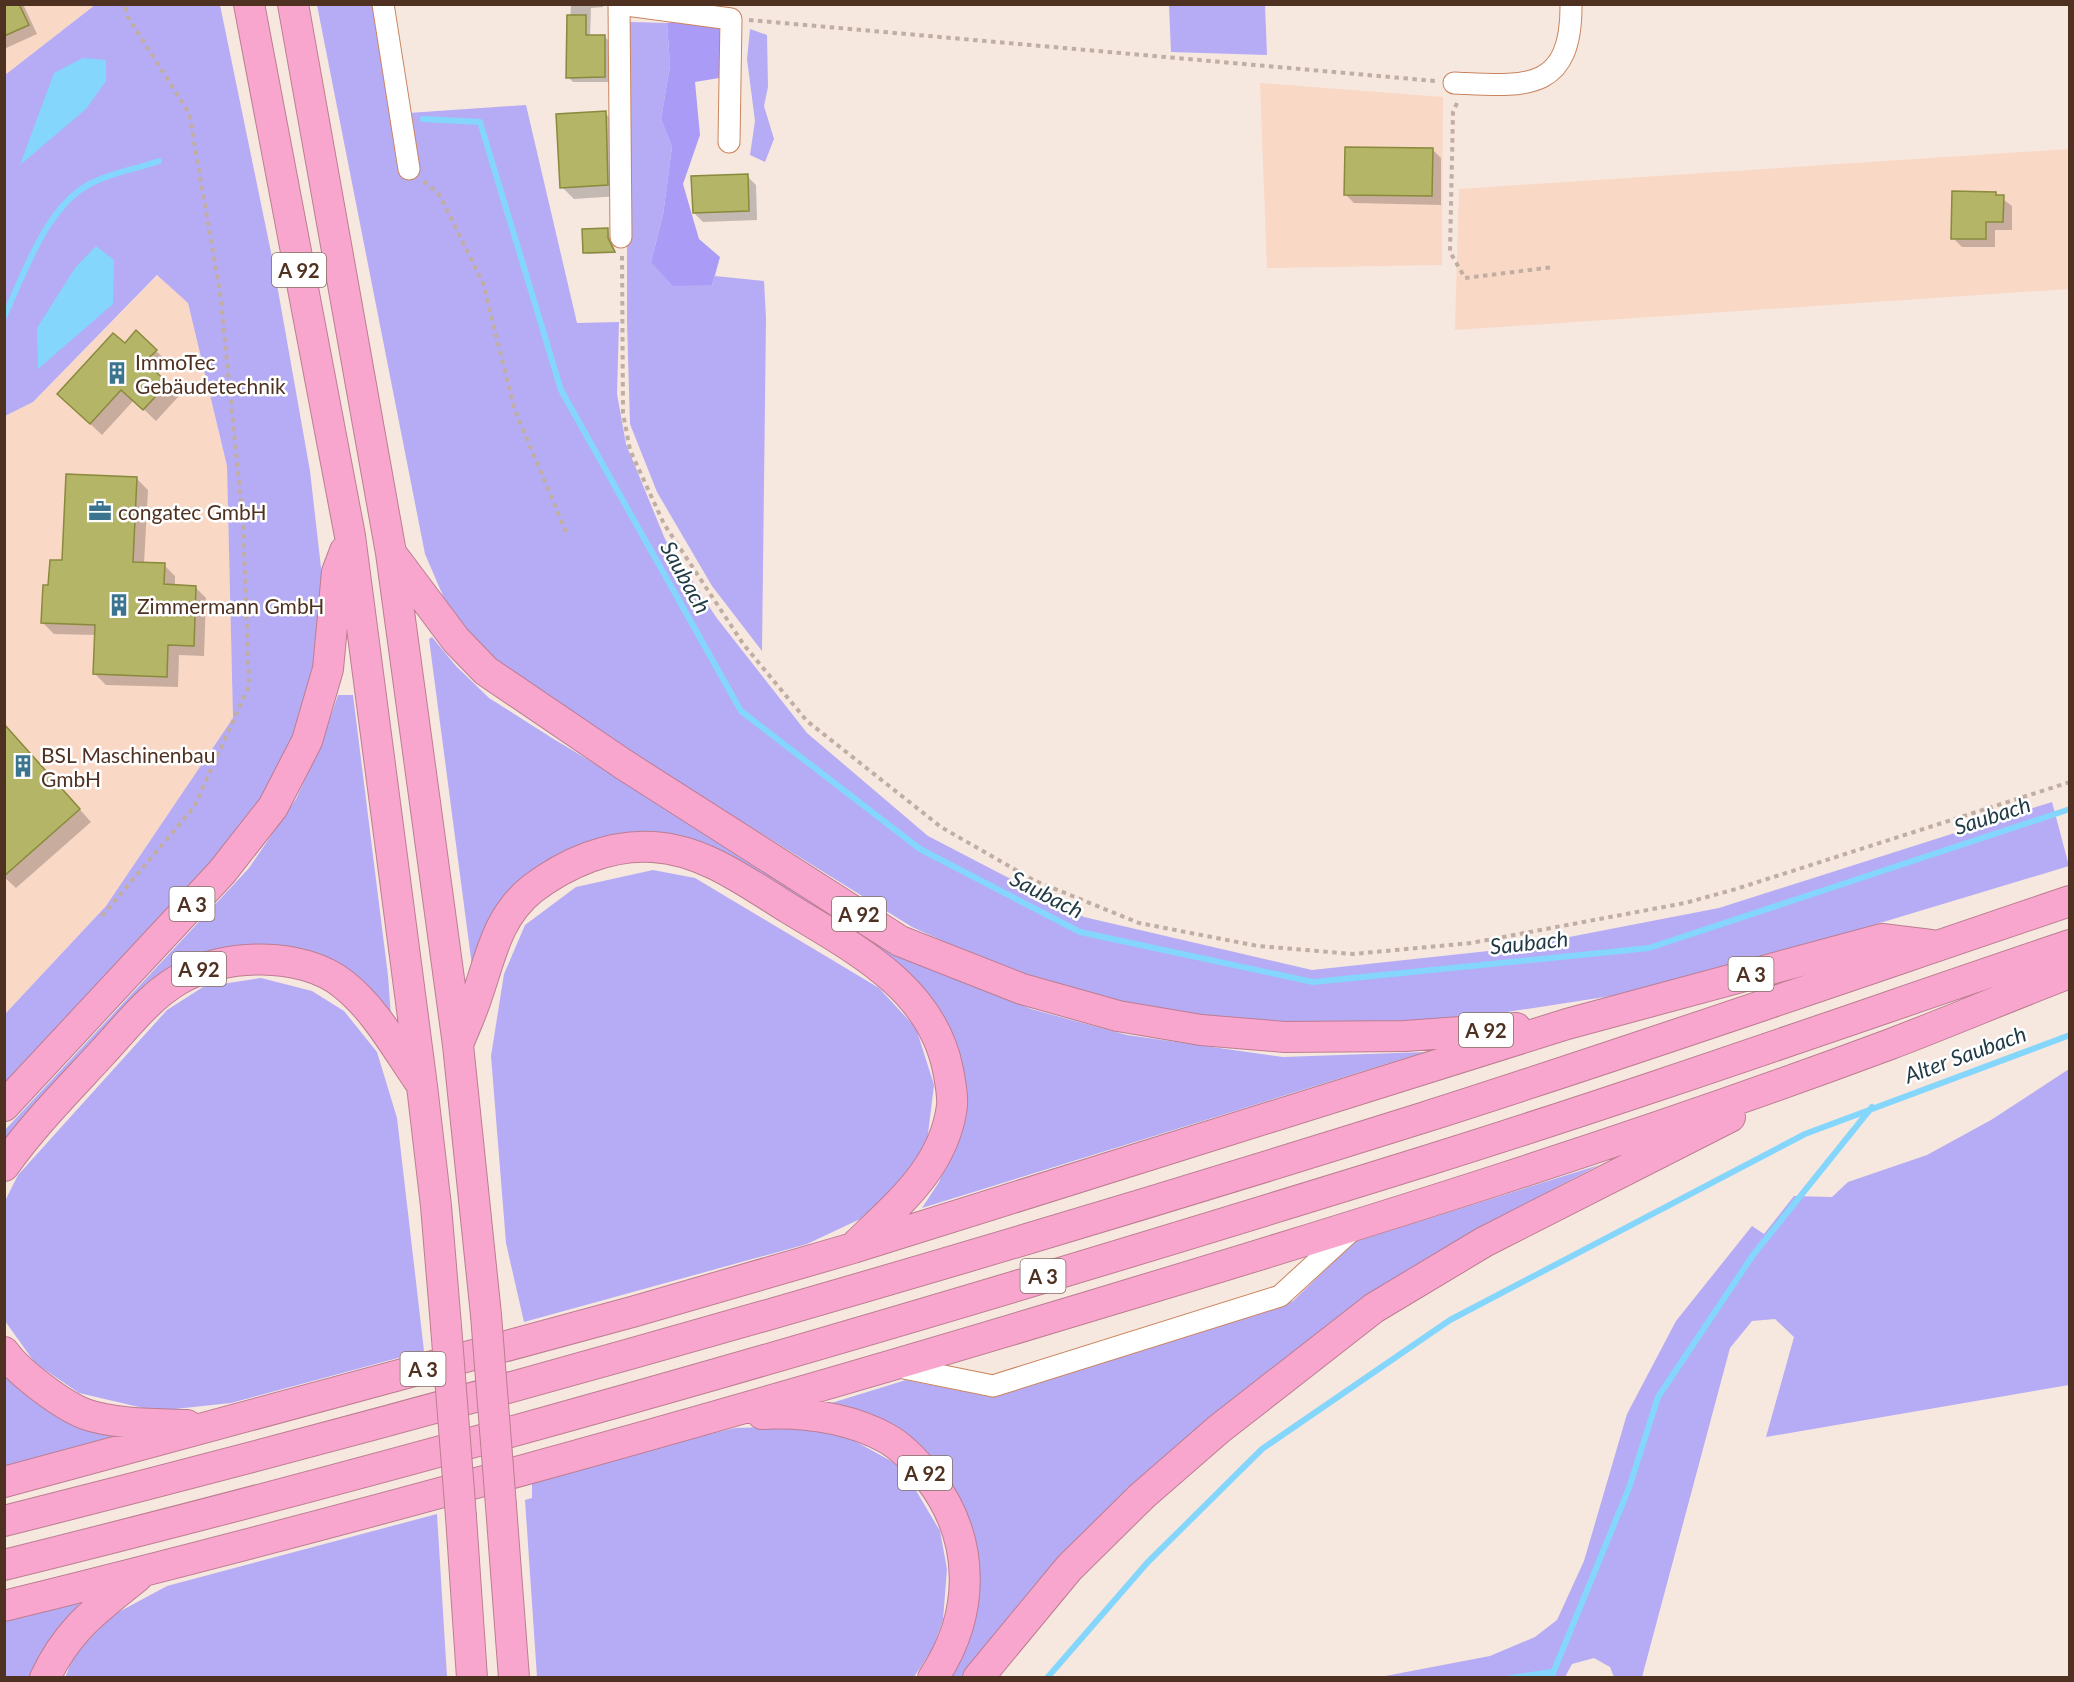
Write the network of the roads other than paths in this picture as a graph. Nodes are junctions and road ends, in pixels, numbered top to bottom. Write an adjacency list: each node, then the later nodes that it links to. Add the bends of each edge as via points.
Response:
1 (249, 4): 10 (highway, A 92)
2 (294, 4): 11 (highway, A 92)
3 (384, 4): 8 (street)
4 (619, 4): 7 (street, via 730,19); 9 (street)
5 (1571, 4): 6 (street, via 1567,43 1551,71 1518,86)
6 (1454, 83)
7 (729, 142)
8 (409, 169)
9 (621, 237)
10 (350, 536): 18 (highway, A 92); 20 (highway, A 3, via 337,572 328,669 307,741 273,807 222,872)
11 (391, 553): 16 (highway, A 92, via 456,640 486,671 900,941 1022,989 1118,1016 1201,1030 1285,1036 1405,1036); 17 (highway, A 92)
12 (2070, 901): 14 (highway, A 3)
13 (2070, 945): 30 (highway, A 3, via 1434,1158 787,1354 259,1502)
14 (1937, 946): 16 (highway, A 3, via 1882,939); 29 (highway, A 3, via 1422,1118 777,1313 250,1460)
15 (2070, 973): 19 (highway, A 3)
16 (1567, 1024): 23 (highway, A 3)
17 (458, 1045): 23 (highway, A 3, via 497,934 517,903 531,890 585,858 627,848 673,849 711,861 886,971 926,1017 945,1053 952,1102 940,1149 914,1189); 35 (highway, A 92, bridge, via 486,1315)
18 (422, 1086): 21 (highway, A 92, via 364,1004 342,982 285,961 225,962 177,980 150,1002 23,1139); 34 (highway, A 92, bridge, via 436,1206)
19 (1774, 1086): 22 (highway, A 3); 37 (highway, A 3, via 1744,1110 1484,1242 1374,1308 1219,1429 1142,1496 1069,1569)
20 (4, 1106)
21 (4, 1166)
22 (1357, 1226): 25 (highway, A 3); 25 (street, via 1280,1296 993,1386)
23 (853, 1248): 27 (highway, A 3)
24 (4, 1353): 27 (highway, via 42,1387 86,1414 142,1423)
25 (894, 1366): 26 (highway, A 3)
26 (723, 1415): 31 (highway, A 3); 36 (highway, A 92, via 812,1414 842,1420 888,1438 923,1471 947,1503 964,1562 958,1630)
27 (214, 1426): 28 (highway, A 3)
28 (4, 1482)
29 (4, 1521)
30 (4, 1565)
31 (144, 1572): 32 (highway, A 3); 33 (highway, A 3, via 83,1620 58,1651)
32 (4, 1606)
33 (45, 1677)
34 (472, 1677)
35 (514, 1677)
36 (933, 1677)
37 (978, 1677)

